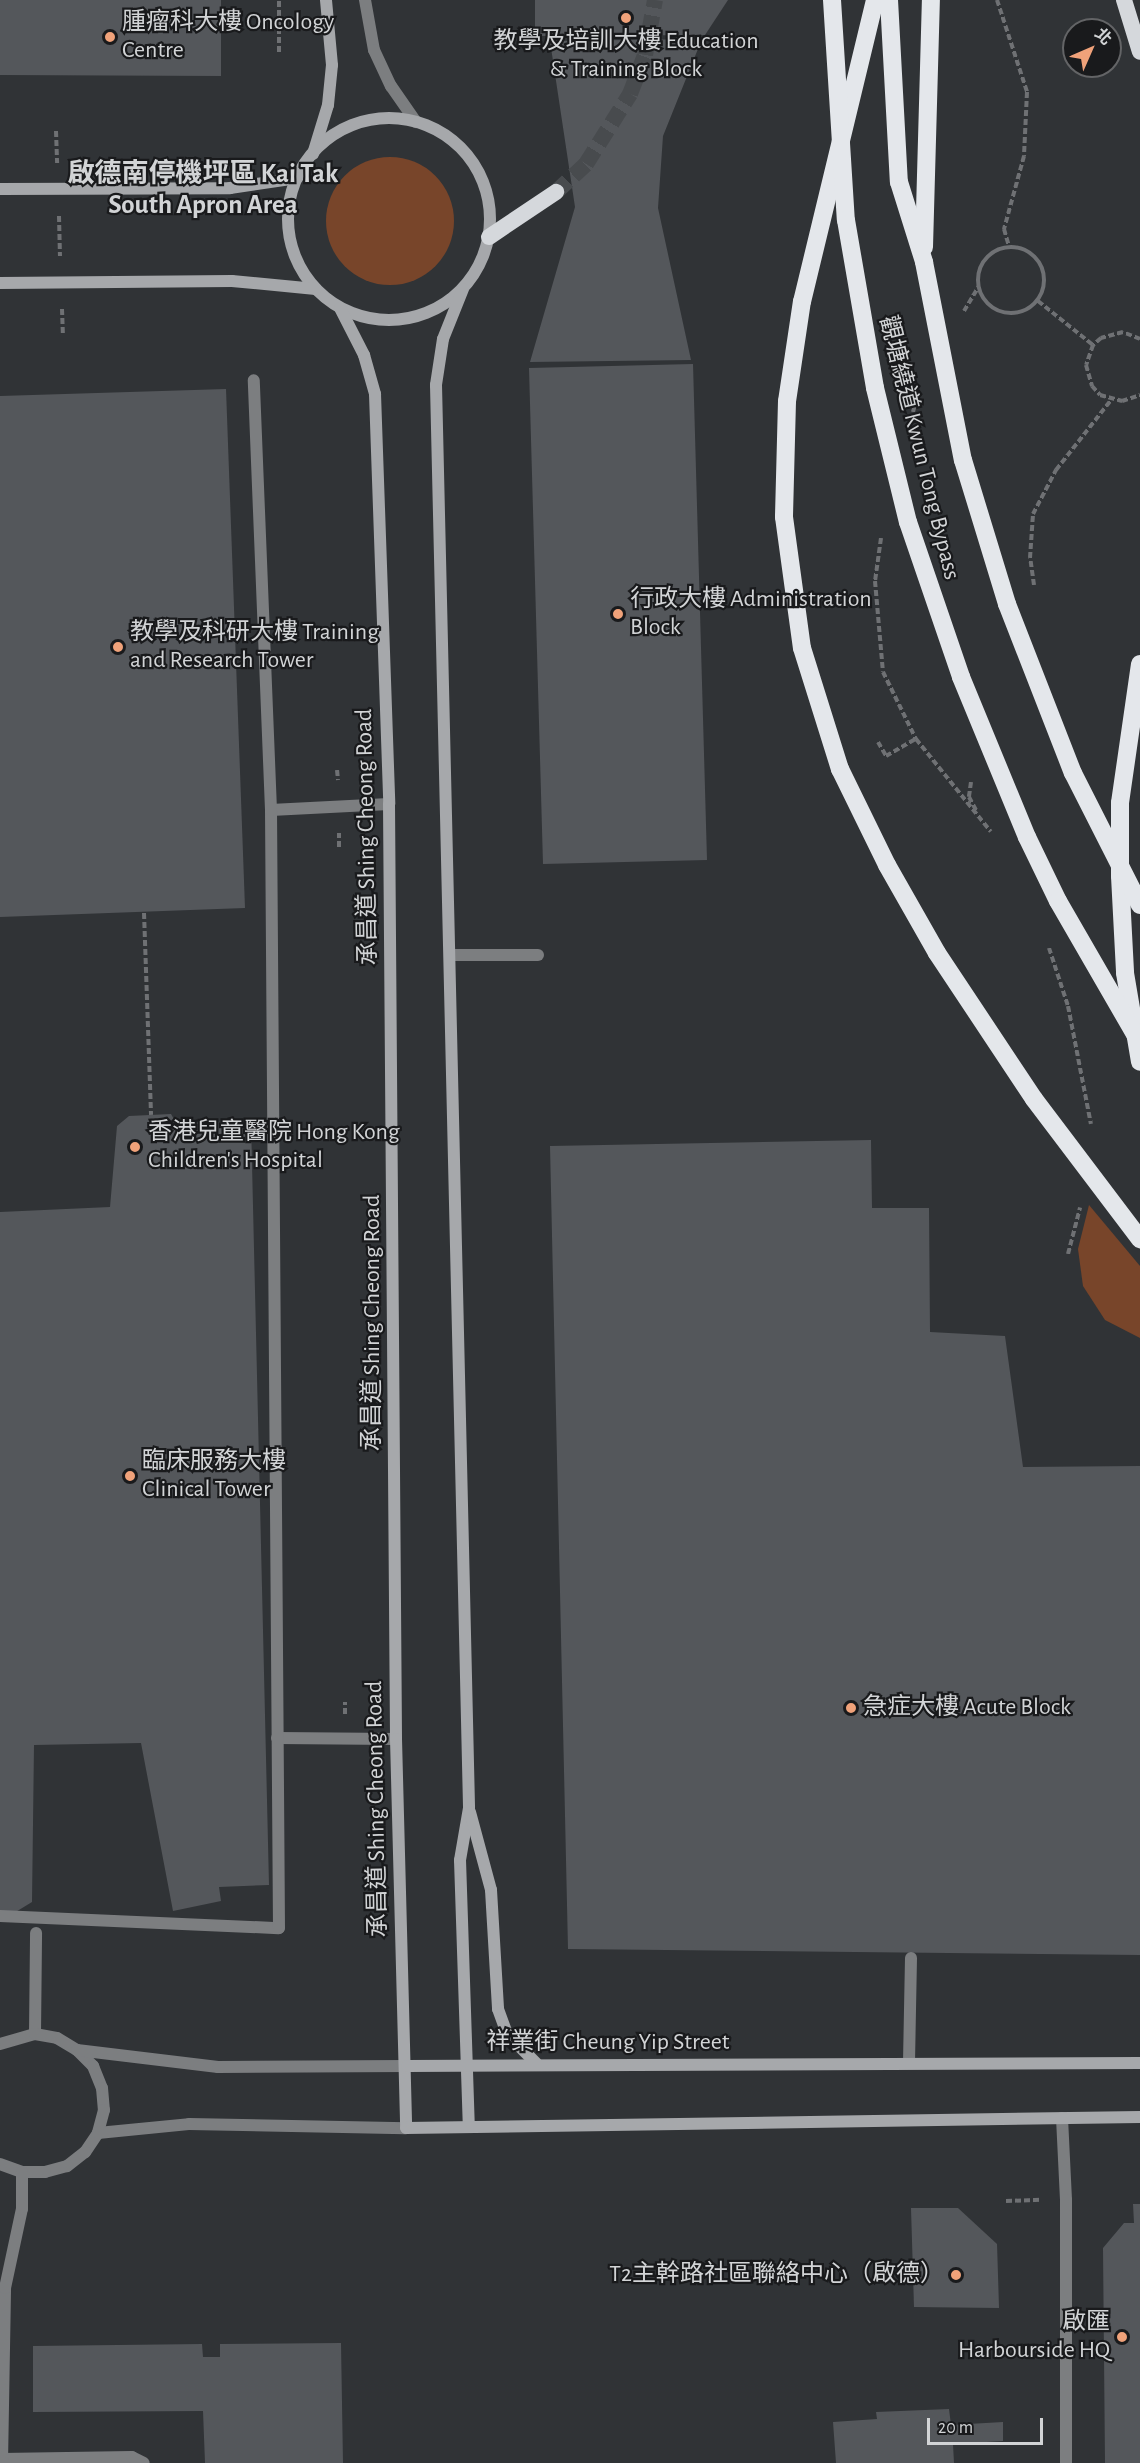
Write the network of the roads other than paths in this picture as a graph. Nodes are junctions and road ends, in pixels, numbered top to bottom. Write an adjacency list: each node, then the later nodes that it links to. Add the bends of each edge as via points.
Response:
1 (326, 0): 10 (main road, 承昌道 Shing Cheong Road, via 332,65 328,105)
2 (365, 0): 9 (street, via 374,50 391,86)
3 (832, 0): 27 (highway, 觀塘繞道 Kwun Tong Bypass, bridge, via 846,220 875,388 908,522 961,677 1027,837 1058,901)
4 (875, 0): 29 (highway, via 802,301 787,401 784,517 802,648 840,769 937,954 1028,1090)
5 (890, 0): 15 (highway, 觀塘繞道 Kwun Tong Bypass, via 899,182)
6 (931, 0): 15 (highway)
7 (1124, 0): 8 (highway)
8 (1140, 52)
9 (416, 122): 10 (main road, 承昌道 Shing Cheong Road, via 389,118 367,121 331,137); 14 (main road, 承昌道 Shing Cheong Road, via 440,132 461,149 477,170 487,195)
10 (313, 155): 11 (main road, 承昌道 Shing Cheong Road)
11 (297, 178): 12 (main road, via 230,188); 17 (main road, 承昌道 Shing Cheong Road, via 288,213 289,232 302,271)
12 (0, 189)
13 (556, 192): 14 (highway)
14 (489, 237): 18 (main road, 承昌道 Shing Cheong Road, via 476,271)
15 (924, 262): 24 (highway, 觀塘繞道 Kwun Tong Bypass, bridge, via 963,460 1004,593 1073,773)
16 (0, 283): 17 (main road, via 232,281)
17 (316, 289): 19 (main road, 承昌道 Shing Cheong Road)
18 (463, 289): 19 (main road, 承昌道 Shing Cheong Road, via 424,315 395,320 365,317); 25 (main road, 承昌道 Shing Cheong Road, via 443,339 436,385)
19 (340, 308): 22 (main road, 承昌道 Shing Cheong Road, via 364,355 375,394)
20 (254, 380): 23 (street)
21 (1140, 664): 28 (highway, via 1120,804 1120,876 1125,973)
22 (389, 804): 23 (street); 31 (main road, 承昌道 Shing Cheong Road)
23 (271, 810): 30 (street)
24 (1140, 905)
25 (450, 955): 26 (street); 32 (main road, 承昌道 Shing Cheong Road)
26 (538, 955)
27 (1140, 1043)
28 (1140, 1062)
29 (1140, 1239)
30 (277, 1738): 31 (street); 34 (street, via 279,1928)
31 (396, 1739): 43 (main road, 承昌道 Shing Cheong Road)
32 (469, 1808): 41 (main road, 承昌道 Shing Cheong Road, via 491,1890 498,2009 507,2034); 42 (main road, 承昌道 Shing Cheong Road, via 460,1860)
33 (0, 1917): 34 (street)
34 (36, 1918): 36 (street)
35 (911, 1958): 39 (street)
36 (35, 2034): 37 (street); 38 (street, 祥業街 Cheung Yip Street, via 57,2038)
37 (0, 2044)
38 (77, 2050): 43 (street, 祥業街 Cheung Yip Street, via 218,2067); 48 (street, 祥業街 Cheung Yip Street, via 93,2067 102,2088 104,2110)
39 (909, 2062): 40 (main road, 祥業街 Cheung Yip Street); 41 (main road, 祥業街 Cheung Yip Street)
40 (1140, 2062)
41 (537, 2064): 42 (main road, 祥業街 Cheung Yip Street)
42 (465, 2065): 43 (main road, 祥業街 Cheung Yip Street); 46 (main road, 承昌道 Shing Cheong Road)
43 (406, 2066): 47 (main road, 承昌道 Shing Cheong Road)
44 (1140, 2117): 45 (main road)
45 (1062, 2118): 46 (main road); 53 (street, via 1066,2200)
46 (469, 2126): 47 (main road)
47 (406, 2128): 48 (street, via 189,2124)
48 (98, 2133): 50 (street, 祥業街 Cheung Yip Street, via 85,2152 67,2166 45,2172)
49 (0, 2164): 50 (street, 祥業街 Cheung Yip Street)
50 (22, 2172): 51 (street, via 22,2209 5,2288)
51 (2, 2461): 52 (street, via 132,2457)
52 (144, 2463)
53 (1066, 2463)

